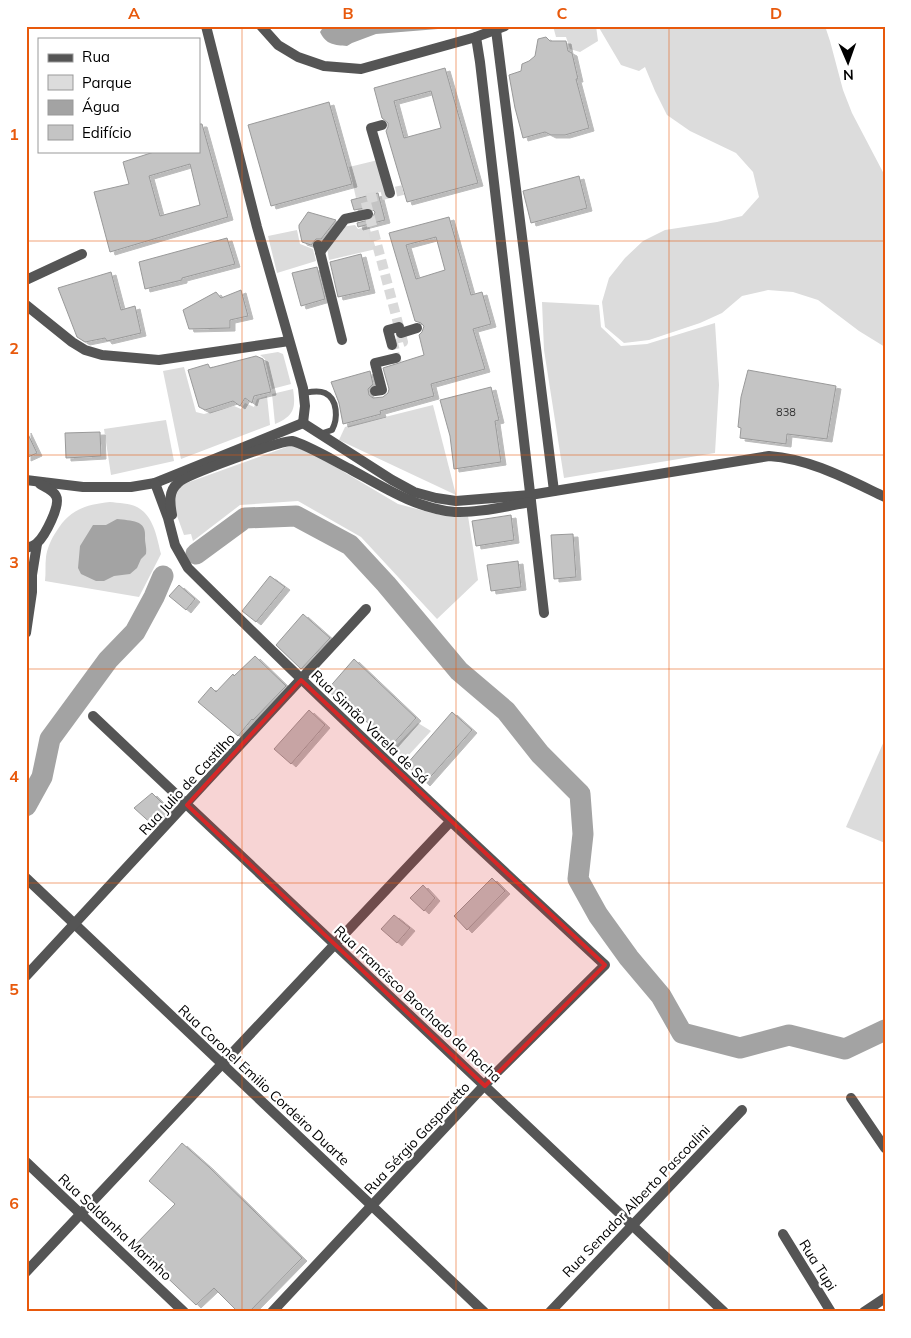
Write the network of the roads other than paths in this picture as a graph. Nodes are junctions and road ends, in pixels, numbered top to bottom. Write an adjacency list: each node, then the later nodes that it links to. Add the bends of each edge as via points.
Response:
1 (206, 26): 13 (street, via 256,227)
2 (261, 26): 4 (street, via 278,46 298,57 324,66 361,69)
3 (500, 28): 4 (street); 23 (street)
4 (476, 37): 26 (street)
5 (382, 125): 6 (street, via 371,128)
6 (390, 193)
7 (368, 214): 12 (street, via 345,219 319,249)
8 (82, 254): 9 (street)
9 (26, 280)
10 (26, 305): 13 (street, via 72,342 102,354 159,360)
11 (417, 328): 14 (street, via 388,330)
12 (342, 340)
13 (289, 342): 17 (street)
14 (392, 345)
15 (396, 358): 16 (street, via 375,364 382,390)
16 (375, 392)
17 (304, 393): 18 (street); 19 (lane, via 325,393 332,398 335,425 332,430)
18 (303, 424): 19 (street); 21 (street)
19 (320, 434): 26 (street, via 414,492 456,501)
20 (28, 483): 22 (street); 24 (street, via 46,487)
21 (154, 483): 22 (street, via 131,487); 34 (street, Rua Simão Varela de Sá, via 176,545 188,568)
22 (84, 487): 24 (street)
23 (554, 491): 25 (street, via 769,456 787,457 818,466); 26 (street)
24 (56, 496): 27 (street, via 54,514)
25 (885, 496)
26 (530, 499): 29 (street, via 469,512 443,510 404,498 291,441 248,454 178,483 170,503); 32 (street)
27 (37, 544): 28 (street); 30 (street)
28 (26, 548)
29 (184, 551)
30 (29, 571): 33 (street, via 32,592)
31 (366, 609): 34 (street, Rua Julio de Castilho)
32 (544, 613)
33 (26, 633)
34 (301, 680): 36 (street, Rua Julio de Castilho); 37 (street, Rua Simão Varela de Sá)
35 (93, 716): 36 (street, Rua Francisco Brochado da Rocha)
36 (186, 805): 39 (street, Rua Julio de Castilho); 40 (street, Rua Francisco Brochado da Rocha)
37 (450, 822): 40 (street); 41 (street, Rua Simão Varela de Sá)
38 (26, 878): 39 (street, Rua Coronel Emilio Cordeiro Duarte)
39 (75, 925): 42 (street, Rua Julio de Castilho); 43 (street, Rua Coronel Emilio Cordeiro Duarte)
40 (335, 945): 43 (street); 44 (street, Rua Francisco Brochado da Rocha)
41 (605, 965): 44 (street, Rua Sérgio Gasparetto)
42 (26, 976)
43 (222, 1064): 49 (street, Rua Coronel Emilio Cordeiro Duarte); 50 (street)
44 (485, 1086): 49 (street, Rua Sérgio Gasparetto); 51 (street, Rua Francisco Brochado da Rocha)
45 (851, 1098): 47 (street)
46 (742, 1110): 51 (street, Rua Senador Alberto Pascoalini)
47 (885, 1148)
48 (26, 1162): 50 (street, Rua Saldanha Marinho)
49 (372, 1206): 56 (street, Rua Sérgio Gasparetto); 57 (street, Rua Coronel Emilio Cordeiro Duarte)
50 (82, 1215): 53 (street); 55 (street, Rua Saldanha Marinho)
51 (632, 1226): 58 (street, Rua Senador Alberto Pascoalini); 59 (street, Rua Francisco Brochado da Rocha)
52 (782, 1234): 60 (street, Rua Tupi)
53 (26, 1272)
54 (885, 1298): 61 (street)
55 (184, 1312)
56 (272, 1312)
57 (484, 1312)
58 (550, 1312)
59 (724, 1312)
60 (831, 1312)
61 (864, 1312)

